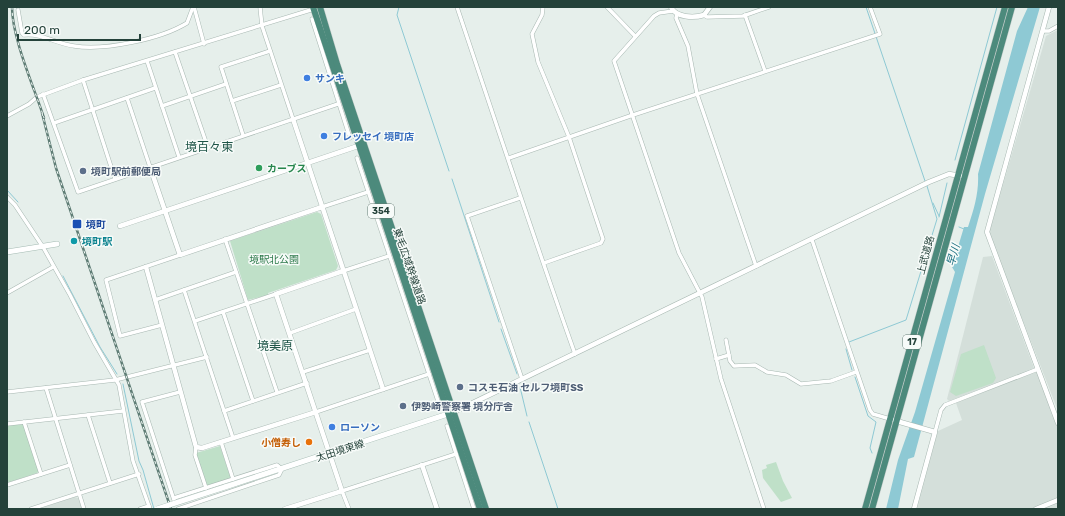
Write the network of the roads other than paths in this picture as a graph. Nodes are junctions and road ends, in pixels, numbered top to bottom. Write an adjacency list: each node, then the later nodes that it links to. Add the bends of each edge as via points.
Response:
1 (193, 7): 13 (street, via 187,23 173,31 98,48 56,43 37,35 24,36); 22 (street)
2 (260, 7): 18 (street)
3 (458, 7): 54 (street)
4 (543, 7): 48 (street, via 532,32 532,39 542,73)
5 (607, 7): 21 (street)
6 (710, 7): 15 (street)
7 (769, 7): 16 (street)
8 (870, 7): 27 (street, via 880,34)
9 (1005, 7): 57 (highway, 上武道路 / 17)
10 (1012, 7): 58 (highway, 上武道路 / 17)
11 (1050, 7): 20 (street)
12 (318, 8): 18 (street); 26 (highway, 東毛広域幹線道路 / 354); 50 (highway, 東毛広域幹線道路 / 354)
13 (18, 10)
14 (674, 11): 15 (street); 21 (street, via 657,14); 34 (street, via 690,56)
15 (704, 16): 16 (street)
16 (745, 16): 27 (street)
17 (312, 19): 28 (street)
18 (262, 26): 22 (street); 23 (street)
19 (1058, 26): 20 (street)
20 (1043, 31): 101 (street, via 987,232)
21 (635, 36): 42 (street, via 614,61)
22 (204, 44): 24 (street)
23 (270, 51): 30 (street, via 221,68); 31 (street)
24 (175, 52): 25 (street); 35 (street)
25 (147, 61): 29 (street); 32 (street)
26 (332, 66): 28 (street); 44 (highway, 東毛広域幹線道路 / 354)
27 (765, 71): 34 (street)
28 (328, 73): 38 (street)
29 (83, 80): 33 (street); 40 (street)
30 (226, 84): 35 (street); 37 (street)
31 (281, 85): 37 (street); 45 (street)
32 (155, 88): 36 (street); 39 (street)
33 (43, 94): 43 (street); 46 (street)
34 (697, 94): 42 (street); 76 (street)
35 (190, 96): 39 (street); 51 (street)
36 (126, 98): 40 (street); 56 (street)
37 (232, 101): 47 (street)
38 (338, 104): 41 (street); 45 (street)
39 (162, 106): 52 (street)
40 (92, 108): 46 (street); 59 (street)
41 (342, 114): 44 (street); 49 (street)
42 (633, 115): 48 (street); 83 (street, via 679,253)
43 (7, 116)
44 (349, 117): 50 (highway, 東毛広域幹線道路 / 354)
45 (293, 119): 47 (street); 55 (street)
46 (54, 123): 59 (street, via 78,192)
47 (243, 135): 51 (street)
48 (569, 137): 54 (street); 75 (street, via 603,241)
49 (350, 138)
50 (361, 145): 55 (street); 64 (highway, 東毛広域幹線道路 / 354); 118 (highway, 東毛広域幹線道路 / 354)
51 (208, 148): 52 (street)
52 (179, 157): 56 (street)
53 (357, 158): 60 (street)
54 (509, 158): 62 (street)
55 (307, 163): 63 (street); 65 (street)
56 (150, 168): 59 (street); 65 (street)
57 (958, 176): 58 (street); 69 (street, via 949,174 927,183); 121 (highway, 上武道路 / 17)
58 (965, 177): 121 (highway, 上武道路 / 17)
59 (115, 179)
60 (368, 192): 63 (street); 66 (street)
61 (7, 197): 71 (street)
62 (520, 198): 75 (street); 105 (street, via 467,216)
63 (322, 207): 68 (street); 79 (street)
64 (380, 209): 66 (street); 94 (highway, 東毛広域幹線道路 / 354)
65 (165, 211): 67 (street); 73 (street)
66 (377, 218): 74 (street)
67 (120, 226)
68 (225, 239): 73 (street); 80 (street)
69 (812, 240): 76 (street); 103 (street)
70 (57, 244): 71 (main road)
71 (46, 247): 72 (main road); 77 (street)
72 (7, 252)
73 (180, 255): 78 (street)
74 (389, 256): 79 (street); 92 (street)
75 (544, 263): 96 (street)
76 (756, 266): 83 (street)
77 (53, 267): 82 (street); 106 (street)
78 (146, 267): 85 (street); 90 (street, via 106,280 120,336)
79 (343, 271): 84 (street); 87 (street)
80 (236, 272): 81 (street); 86 (street)
81 (184, 290): 85 (street); 89 (street)
82 (7, 293)
83 (700, 293): 96 (street); 99 (street)
84 (276, 294): 86 (street); 91 (street)
85 (155, 300): 90 (street)
86 (247, 304): 88 (street); 112 (street)
87 (356, 309): 91 (street); 95 (street)
88 (223, 312): 89 (street); 113 (street)
89 (195, 322): 98 (street)
90 (162, 325): 100 (street)
91 (290, 333): 102 (street)
92 (418, 340): 94 (street); 104 (street)
93 (726, 340): 97 (street)
94 (427, 348): 118 (highway, 東毛広域幹線道路 / 354)
95 (370, 350): 102 (street); 109 (street)
96 (575, 354): 105 (street)
97 (729, 355): 99 (street); 103 (street, via 734,366 755,365 767,372 786,375 801,384 831,381)
98 (207, 357): 100 (street); 116 (street)
99 (716, 359): 158 (street)
100 (174, 366): 106 (street); 111 (street)
101 (1038, 369): 123 (street); 126 (street, via 945,405 941,410)
102 (303, 372): 107 (street)
103 (856, 372): 121 (street, via 872,413)
104 (429, 374): 109 (street); 114 (street)
105 (522, 379): 118 (street)
106 (116, 380): 108 (street); 115 (street)
107 (306, 383): 112 (street); 117 (street)
108 (46, 388): 110 (street); 120 (street)
109 (383, 389): 117 (street)
110 (7, 392)
111 (180, 392): 129 (street); 144 (street, via 142,402)
112 (277, 392): 113 (street)
113 (253, 401): 116 (street)
114 (440, 407)
115 (123, 411): 119 (street); 136 (street, via 133,461)
116 (224, 411): 127 (street)
117 (316, 412): 127 (street); 130 (street)
118 (451, 413): 130 (main road, 太田境東線); 143 (highway, 東毛広域幹線道路 / 354); 157 (highway, 東毛広域幹線道路 / 354)
119 (88, 415): 120 (street); 138 (street)
120 (55, 418): 122 (street); 133 (street)
121 (896, 421): 126 (street); 159 (highway, 上武道路 / 17); 160 (highway, 上武道路 / 17)
122 (24, 422): 124 (street); 135 (street)
123 (1058, 423)
124 (7, 424)
125 (447, 426): 131 (street)
126 (935, 432): 161 (street)
127 (233, 438): 128 (street)
128 (221, 442): 129 (street, via 202,448); 137 (street)
129 (196, 447): 140 (street, via 195,455)
130 (330, 454): 134 (main road, 太田境東線); 141 (street)
131 (456, 454): 132 (street); 155 (street)
132 (422, 465): 141 (street); 154 (street)
133 (70, 466): 135 (street); 142 (street)
134 (282, 469): 137 (street, via 277,466); 150 (main road, 太田境東線, bridge); 151 (street, via 279,475)
135 (41, 474): 139 (street)
136 (139, 474): 138 (street); 146 (street)
137 (233, 479): 140 (street)
138 (110, 483): 142 (street)
139 (7, 485)
140 (206, 488): 144 (street)
141 (342, 491): 152 (street); 153 (street)
142 (79, 494): 147 (street); 148 (street)
143 (476, 497): 155 (street); 156 (highway, 東毛広域幹線道路 / 354)
144 (174, 498): 151 (street)
145 (1058, 500): 162 (street)
146 (150, 508): 149 (street)
147 (31, 509)
148 (84, 509)
149 (140, 509)
150 (157, 509)
151 (178, 509)
152 (285, 509)
153 (349, 509)
154 (437, 509)
155 (474, 509)
156 (480, 509)
157 (486, 509)
158 (764, 509)
159 (865, 509)
160 (872, 509)
161 (914, 509)
162 (1036, 509)

